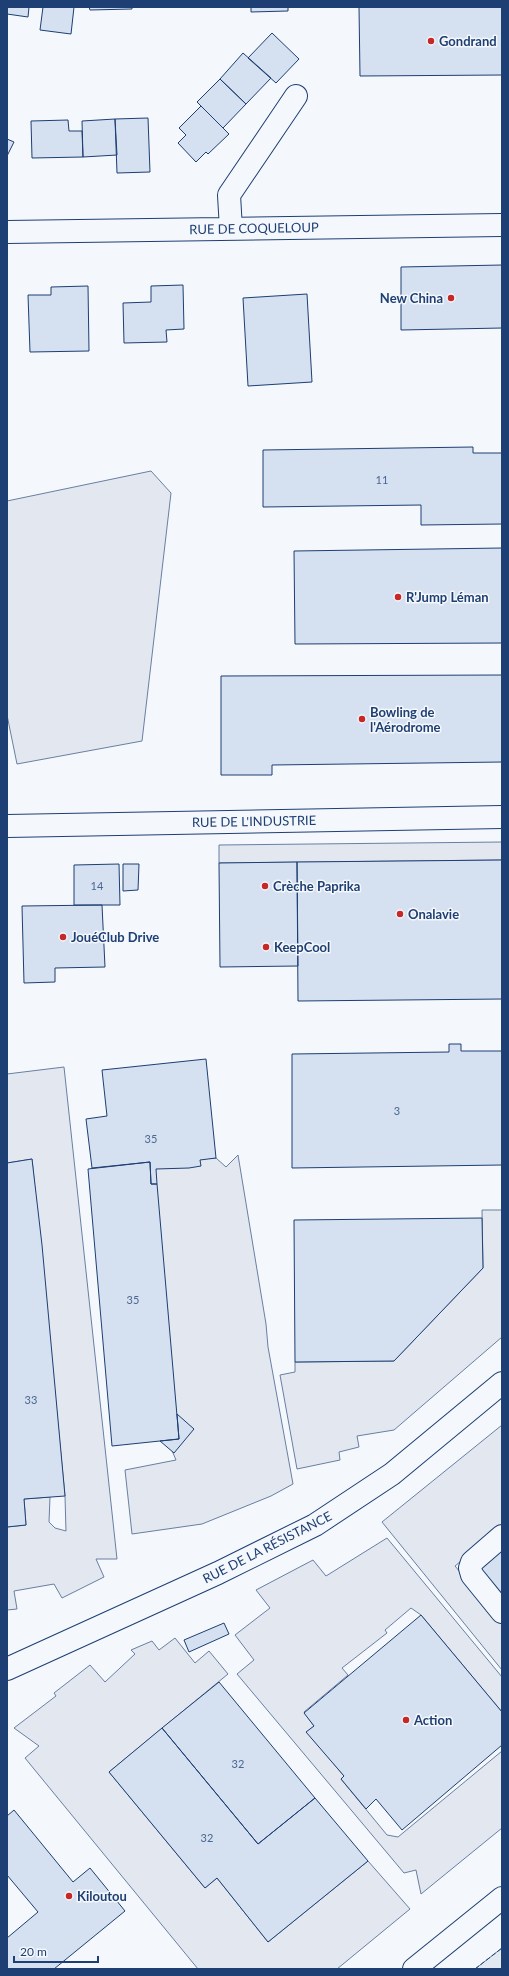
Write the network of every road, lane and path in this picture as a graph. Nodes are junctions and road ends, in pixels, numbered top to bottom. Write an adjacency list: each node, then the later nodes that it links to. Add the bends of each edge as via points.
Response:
1 (296, 96): 3 (street, via 229,195)
2 (502, 225): 3 (street, RUE DE COQUELOUP)
3 (231, 229): 4 (street, RUE DE COQUELOUP)
4 (7, 232)
5 (502, 817): 6 (street, RUE DE L'INDUSTRIE)
6 (7, 826)
7 (502, 1383): 10 (street, RUE DE LA RÉSISTANCE, via 396,1471 314,1525 224,1570)
8 (502, 1536): 9 (street, via 472,1562 470,1568 472,1575)
9 (502, 1612)
10 (7, 1670)
11 (502, 1898): 12 (street)
12 (414, 1969)

